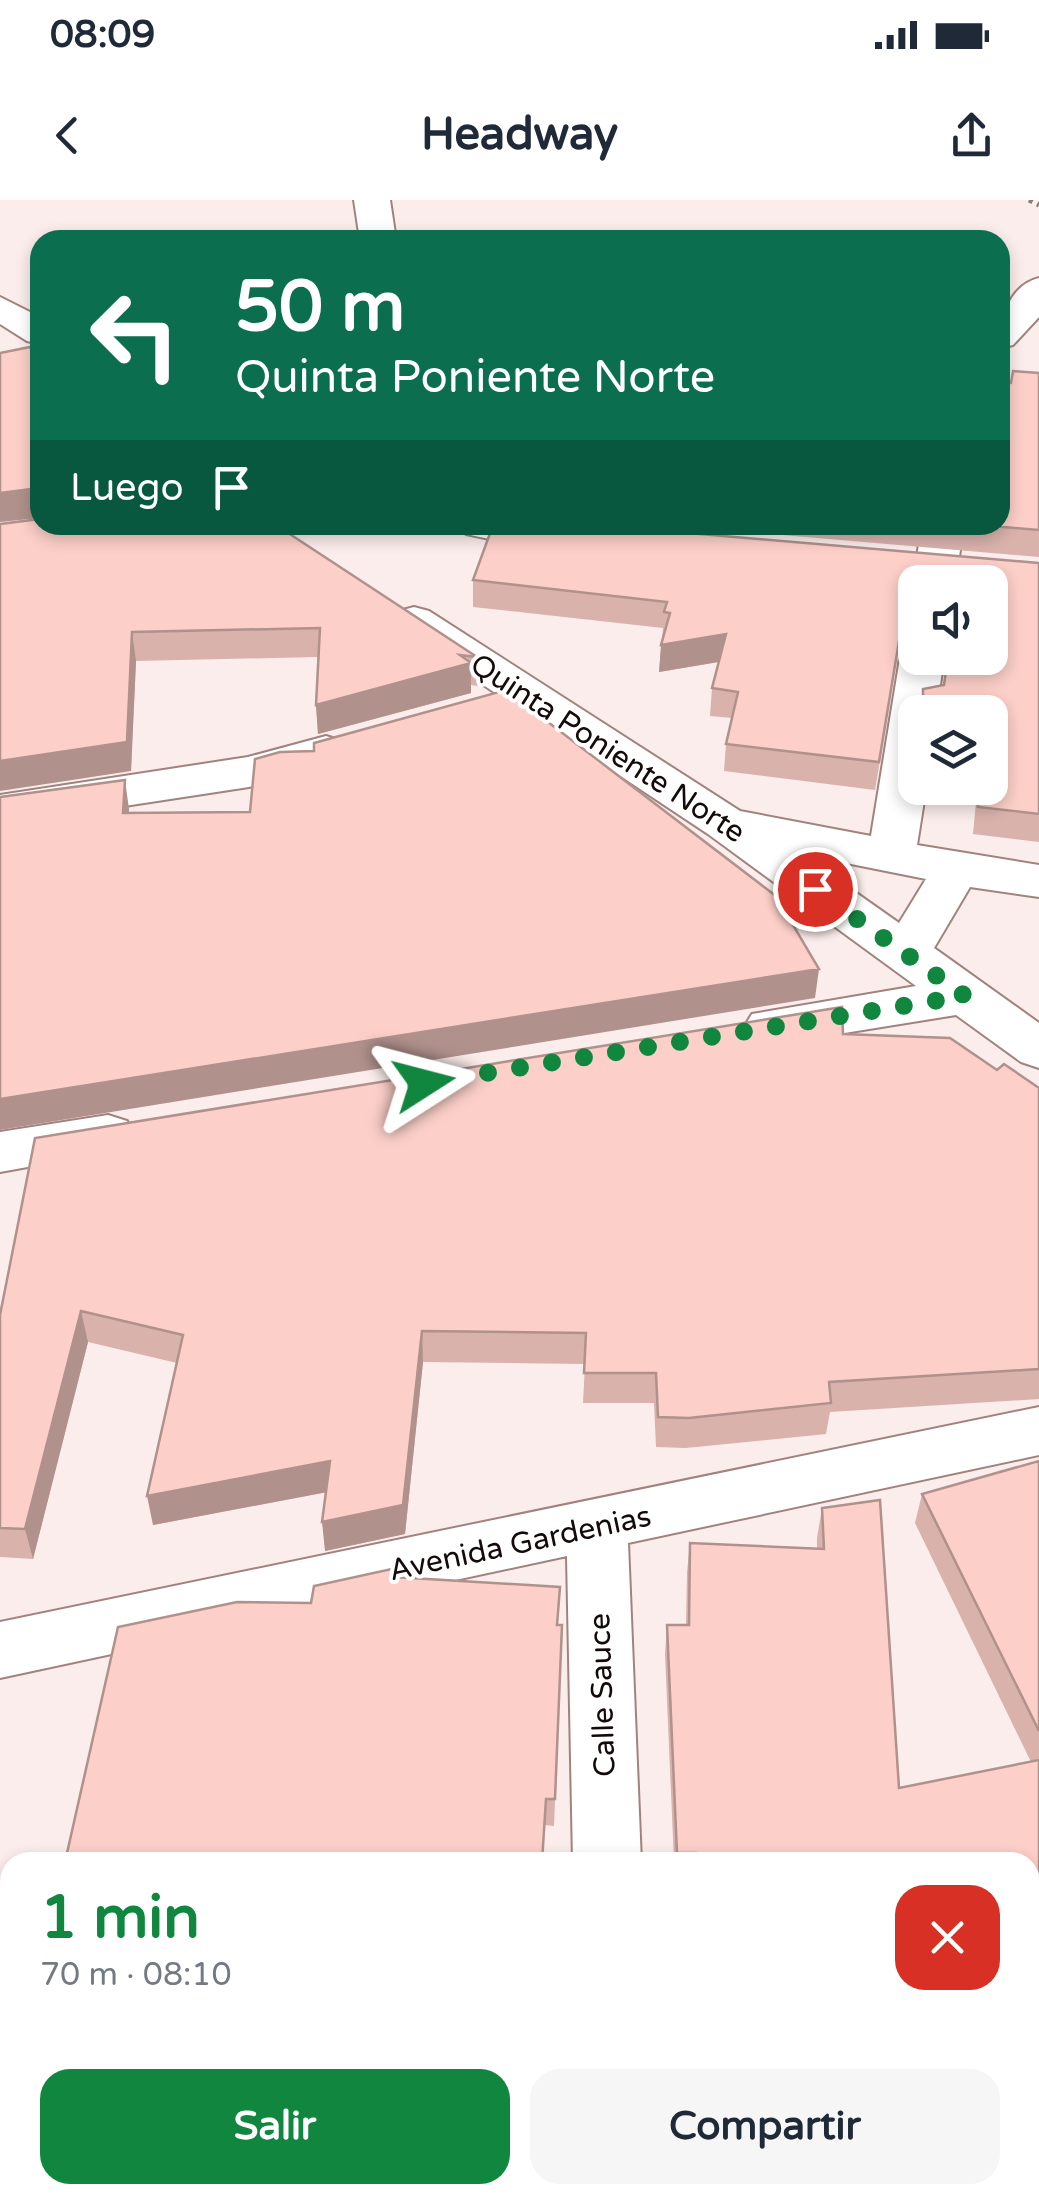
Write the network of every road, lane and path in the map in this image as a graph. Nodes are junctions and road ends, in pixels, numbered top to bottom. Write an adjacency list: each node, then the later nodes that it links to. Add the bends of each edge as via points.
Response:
1 (372, 200): 4 (street)
2 (1029, 200): 3 (path)
3 (1039, 205)
4 (376, 230)
5 (1039, 288): 8 (street)
6 (0, 308): 7 (street)
7 (30, 327)
8 (1011, 335)
9 (383, 600): 11 (street, Quinta Poniente Norte)
10 (919, 675): 16 (street)
11 (529, 695): 12 (street); 15 (street, Quinta Poniente Norte)
12 (473, 711)
13 (361, 742): 14 (street, via 250,772)
14 (0, 810)
15 (725, 823): 16 (street); 19 (street, Quinta Poniente Norte)
16 (892, 854): 17 (street)
17 (956, 869): 18 (street); 19 (street)
18 (1039, 880)
19 (905, 954): 20 (street, Quinta Poniente Norte)
20 (965, 996): 21 (street); 22 (street, Quinta Poniente Norte)
21 (728, 1034)
22 (1039, 1049)
23 (158, 1126): 24 (street)
24 (0, 1152)
25 (1039, 1431): 26 (street, Avenida Gardenias)
26 (598, 1527): 27 (street, Avenida Gardenias); 28 (street, Calle Sauce)
27 (0, 1650)
28 (607, 1852)

